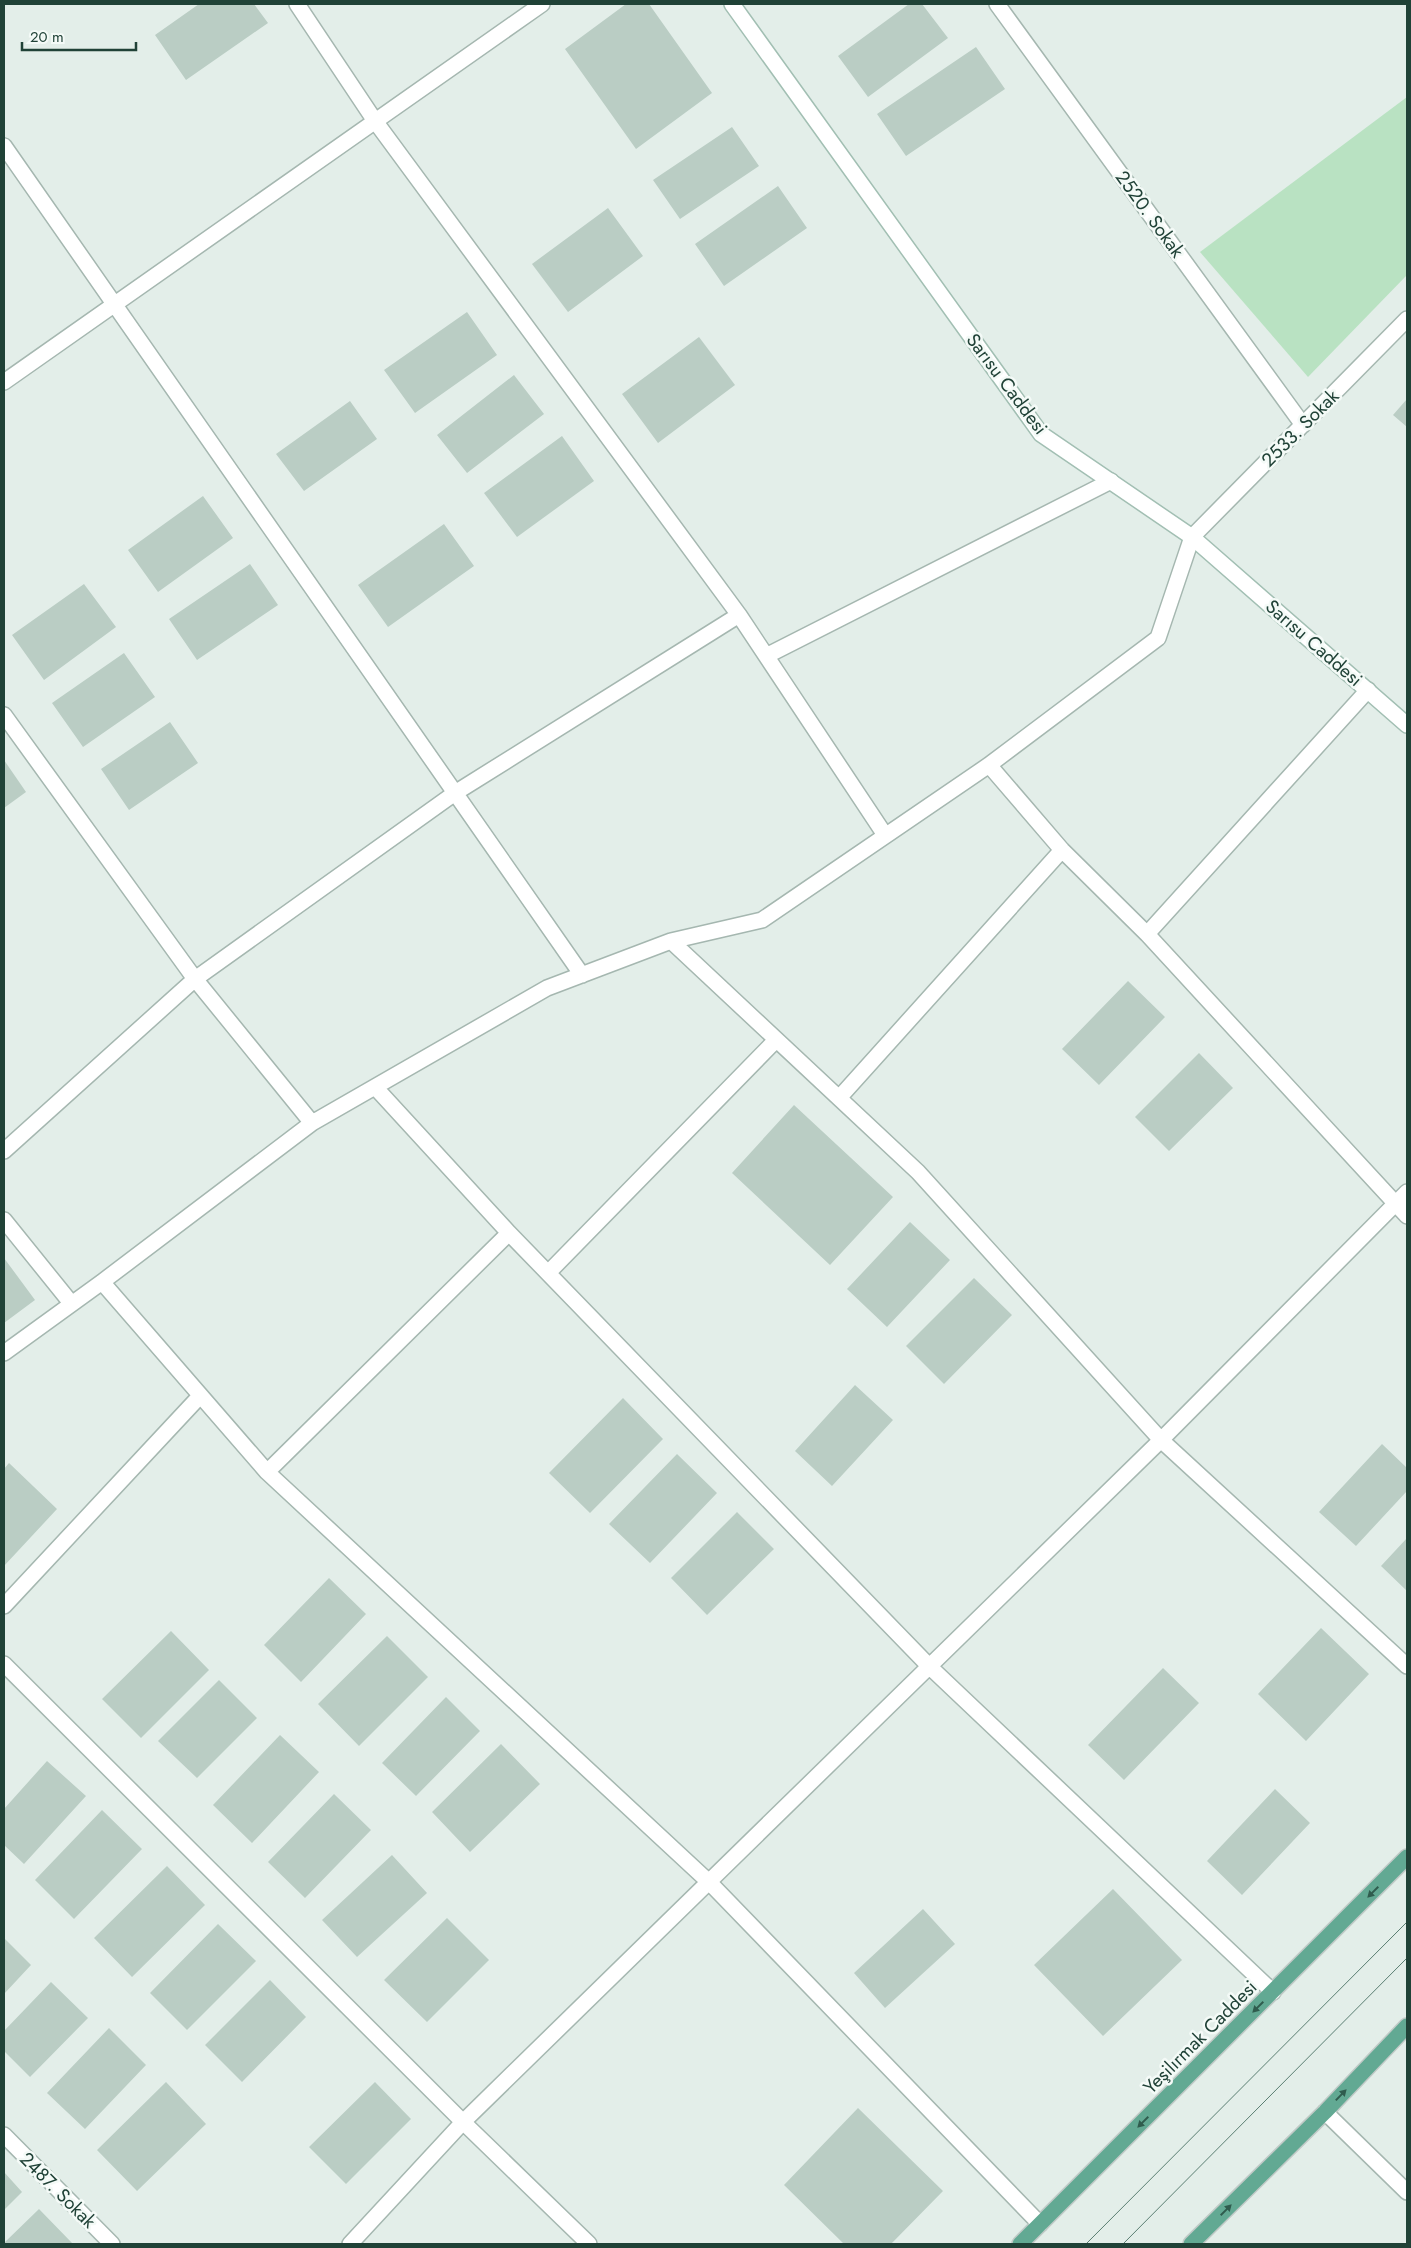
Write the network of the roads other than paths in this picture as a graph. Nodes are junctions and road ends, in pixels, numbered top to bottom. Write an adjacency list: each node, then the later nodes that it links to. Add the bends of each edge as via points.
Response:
1 (298, 4): 5 (street)
2 (542, 4): 5 (street)
3 (732, 4): 11 (street, Sarısu Caddesi, via 1041,434)
4 (997, 4): 10 (street, 2520. Sokak)
5 (375, 121): 7 (street); 13 (street)
6 (4, 146): 7 (street)
7 (114, 305): 9 (street); 19 (street)
8 (1407, 319): 10 (street, 2533. Sokak)
9 (4, 382)
10 (1303, 425): 12 (street, 2533. Sokak)
11 (1111, 481): 12 (street, Sarısu Caddesi); 14 (street)
12 (1192, 537): 15 (street, Sarısu Caddesi); 18 (street, via 1158,638)
13 (739, 615): 14 (street); 19 (street)
14 (768, 655): 20 (street)
15 (1368, 690): 17 (street, Sarısu Caddesi); 22 (street)
16 (4, 715): 25 (street)
17 (1407, 725)
18 (989, 765): 20 (street); 21 (street)
19 (455, 793): 24 (street); 25 (street)
20 (885, 836): 23 (street, via 762,920)
21 (1062, 850): 22 (street); 28 (street)
22 (1146, 934): 32 (street)
23 (671, 942): 24 (street); 26 (street)
24 (582, 975): 27 (street, via 547,988)
25 (195, 979): 29 (street); 30 (street)
26 (776, 1040): 28 (street); 36 (street)
27 (375, 1087): 29 (street); 35 (street)
28 (839, 1098): 41 (street, via 918,1172)
29 (312, 1123): 37 (street)
30 (4, 1151)
31 (1407, 1192): 32 (street)
32 (1394, 1203): 33 (street); 41 (street)
33 (1407, 1216)
34 (4, 1220): 38 (street)
35 (509, 1233): 36 (street); 42 (street)
36 (548, 1272): 45 (street)
37 (102, 1282): 38 (street); 40 (street)
38 (71, 1303): 39 (street)
39 (4, 1353)
40 (200, 1396): 42 (street); 43 (street)
41 (1161, 1440): 45 (street); 46 (street)
42 (267, 1472): 48 (street)
43 (4, 1606)
44 (4, 1664): 52 (street)
45 (930, 1666): 48 (street); 49 (street)
46 (1407, 1666)
47 (1407, 1857): 49 (main road, Yeşilırmak Caddesi, one-way to 49)
48 (710, 1883): 52 (street); 55 (street)
49 (1273, 1992): 55 (main road, Yeşilırmak Caddesi, one-way to 55)
50 (1407, 2026): 51 (main road, one-way to 50)
51 (1325, 2112): 54 (street); 60 (main road, one-way to 51)
52 (463, 2122): 57 (street); 58 (street)
53 (4, 2136): 56 (street, 2487. Sokak)
54 (1407, 2192)
55 (1040, 2224): 59 (main road, Yeşilırmak Caddesi)
56 (112, 2244)
57 (350, 2244)
58 (589, 2244)
59 (1020, 2244)
60 (1191, 2244)

